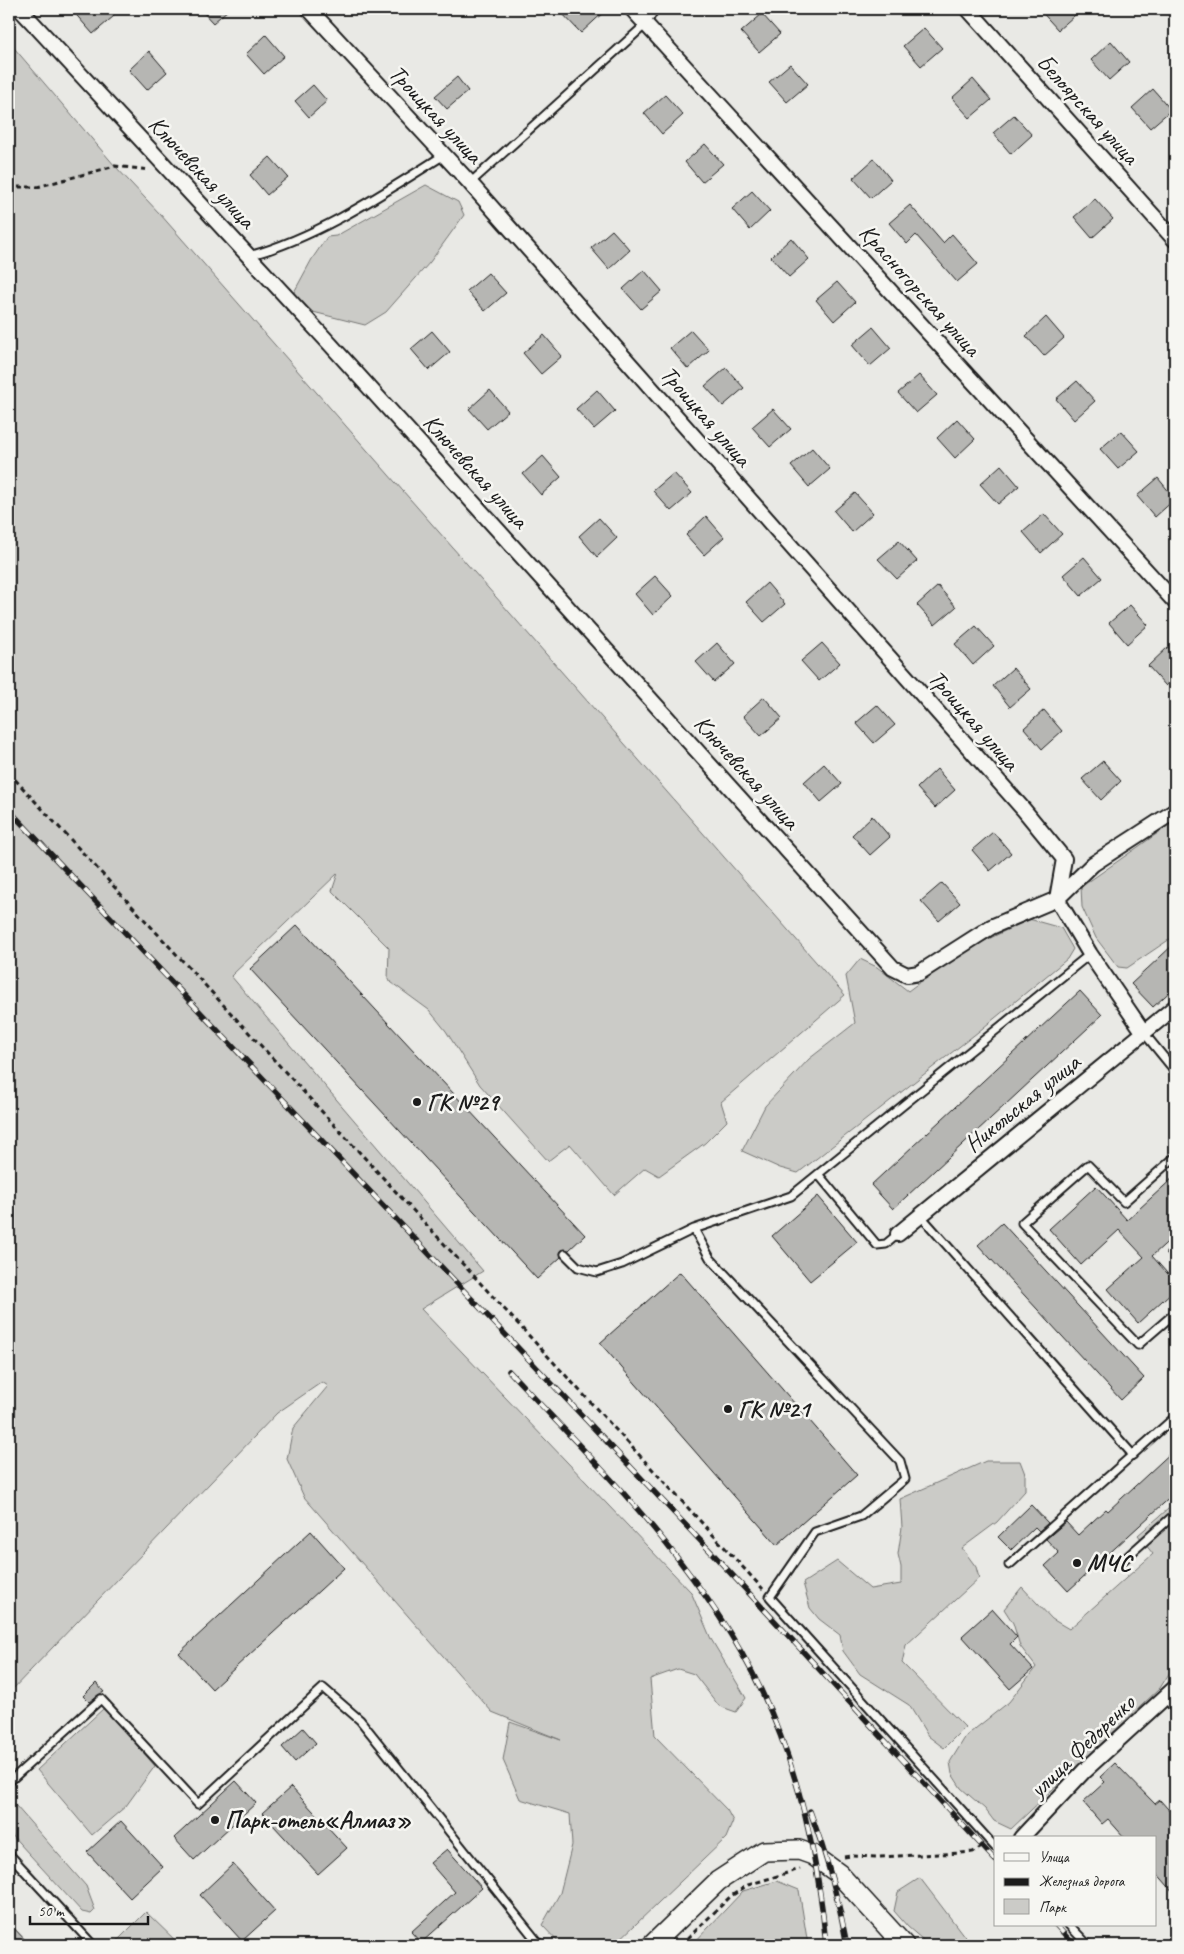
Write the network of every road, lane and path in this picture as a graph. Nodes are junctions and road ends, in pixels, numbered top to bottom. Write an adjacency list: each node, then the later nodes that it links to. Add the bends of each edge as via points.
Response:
1 (20, 9): 8 (street, Ключевская улица)
2 (309, 9): 7 (street, Троицкая улица)
3 (632, 9): 6 (street, Красногорская улица)
4 (655, 9): 6 (lane)
5 (968, 9): 11 (street, Белоярская улица)
6 (646, 24): 9 (lane); 13 (street, Красногорская улица)
7 (444, 155): 9 (street, Троицкая улица); 12 (lane, via 346,216 279,247)
8 (172, 173): 10 (path, via 115,166 37,188); 12 (street, Ключевская улица)
9 (470, 183): 16 (street, Троицкая улица, via 1024,810 1064,859)
10 (9, 187)
11 (1175, 240)
12 (249, 256): 16 (street, Ключевская улица, via 893,968 907,975 919,973 991,927)
13 (1175, 602)
14 (9, 773): 35 (path)
15 (1175, 811): 16 (street, via 1093,864)
16 (1057, 899): 17 (street)
17 (1090, 954): 19 (street); 22 (lane)
18 (1175, 1007): 19 (street, Никольская улица)
19 (1144, 1034): 20 (lane); 23 (street, Никольская улица)
20 (1175, 1071)
21 (1175, 1157): 29 (lane, via 1124,1202 1088,1165 1022,1223 1138,1346)
22 (818, 1174): 24 (lane, via 792,1196); 25 (lane, via 877,1245 886,1244)
23 (920, 1215): 25 (street, Никольская улица); 31 (lane)
24 (694, 1229): 27 (lane, via 622,1264 597,1272 578,1267); 35 (lane, via 710,1258 900,1461 905,1479 861,1516 814,1532)
25 (898, 1234)
26 (1175, 1246): 28 (path, via 1167,1253)
27 (565, 1254)
28 (1175, 1262)
29 (1175, 1313)
30 (1175, 1417): 31 (lane)
31 (1133, 1455): 34 (lane)
32 (1175, 1514): 33 (lane)
33 (1119, 1564)
34 (1009, 1565)
35 (770, 1597): 41 (lane)
36 (1175, 1688): 37 (street, улица Федоренко)
37 (1165, 1698): 38 (lane); 40 (street, улица Федоренко, via 1084,1771)
38 (1175, 1709)
39 (9, 1782): 46 (lane, via 101,1699 198,1804 323,1688 360,1720)
40 (1024, 1836)
41 (993, 1844): 43 (path, via 973,1852 851,1856)
42 (9, 1854): 45 (lane)
43 (826, 1864): 47 (main road, via 799,1850 764,1851 718,1881); 48 (path, via 748,1885 731,1896); 49 (main road)
44 (1070, 1926): 50 (lane)
45 (93, 1945)
46 (540, 1945)
47 (652, 1945)
48 (681, 1945)
49 (904, 1945)
50 (1088, 1945)

